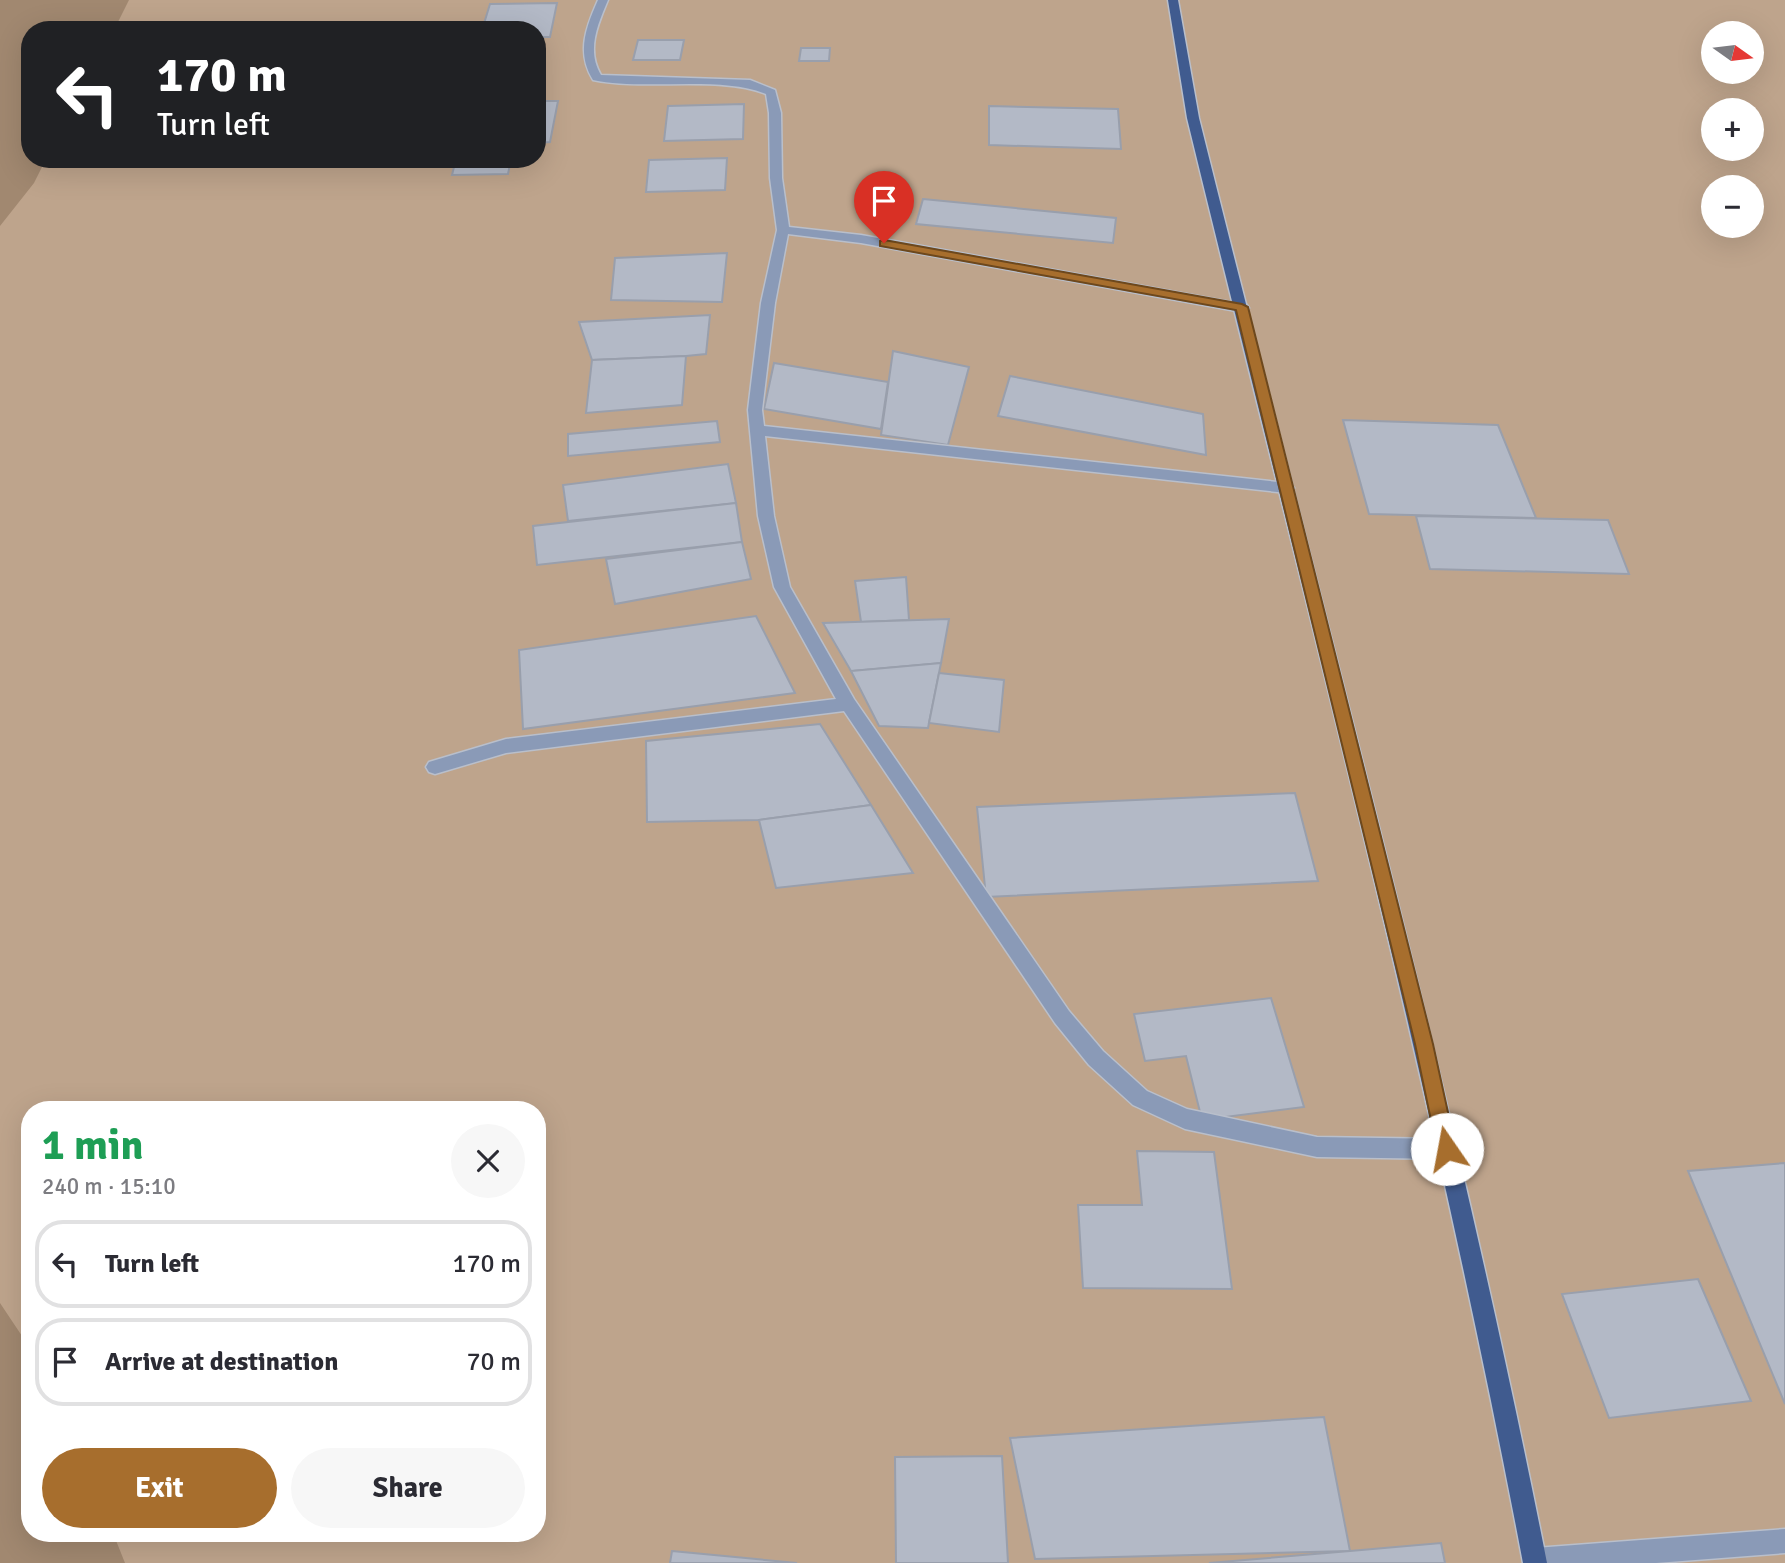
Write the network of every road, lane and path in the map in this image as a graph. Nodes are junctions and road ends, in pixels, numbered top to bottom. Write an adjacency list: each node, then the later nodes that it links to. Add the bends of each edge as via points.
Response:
1 (603, 0): 3 (street, via 589,35 588,65 597,78 750,83 771,92)
2 (1173, 0): 4 (main road, via 1193,118)
3 (783, 230): 4 (street, via 861,239); 5 (street, via 766,317 755,410)
4 (1242, 307): 6 (main road)
5 (757, 430): 6 (street); 7 (street, via 766,516 782,587)
6 (1287, 488): 9 (main road)
7 (848, 704): 8 (street, via 506,746); 9 (street, via 1062,1017 1096,1058 1140,1098 1185,1119 1317,1147)
8 (435, 767)
9 (1447, 1149): 11 (main road, via 1495,1356)
10 (1785, 1541): 11 (street)
11 (1535, 1562)

